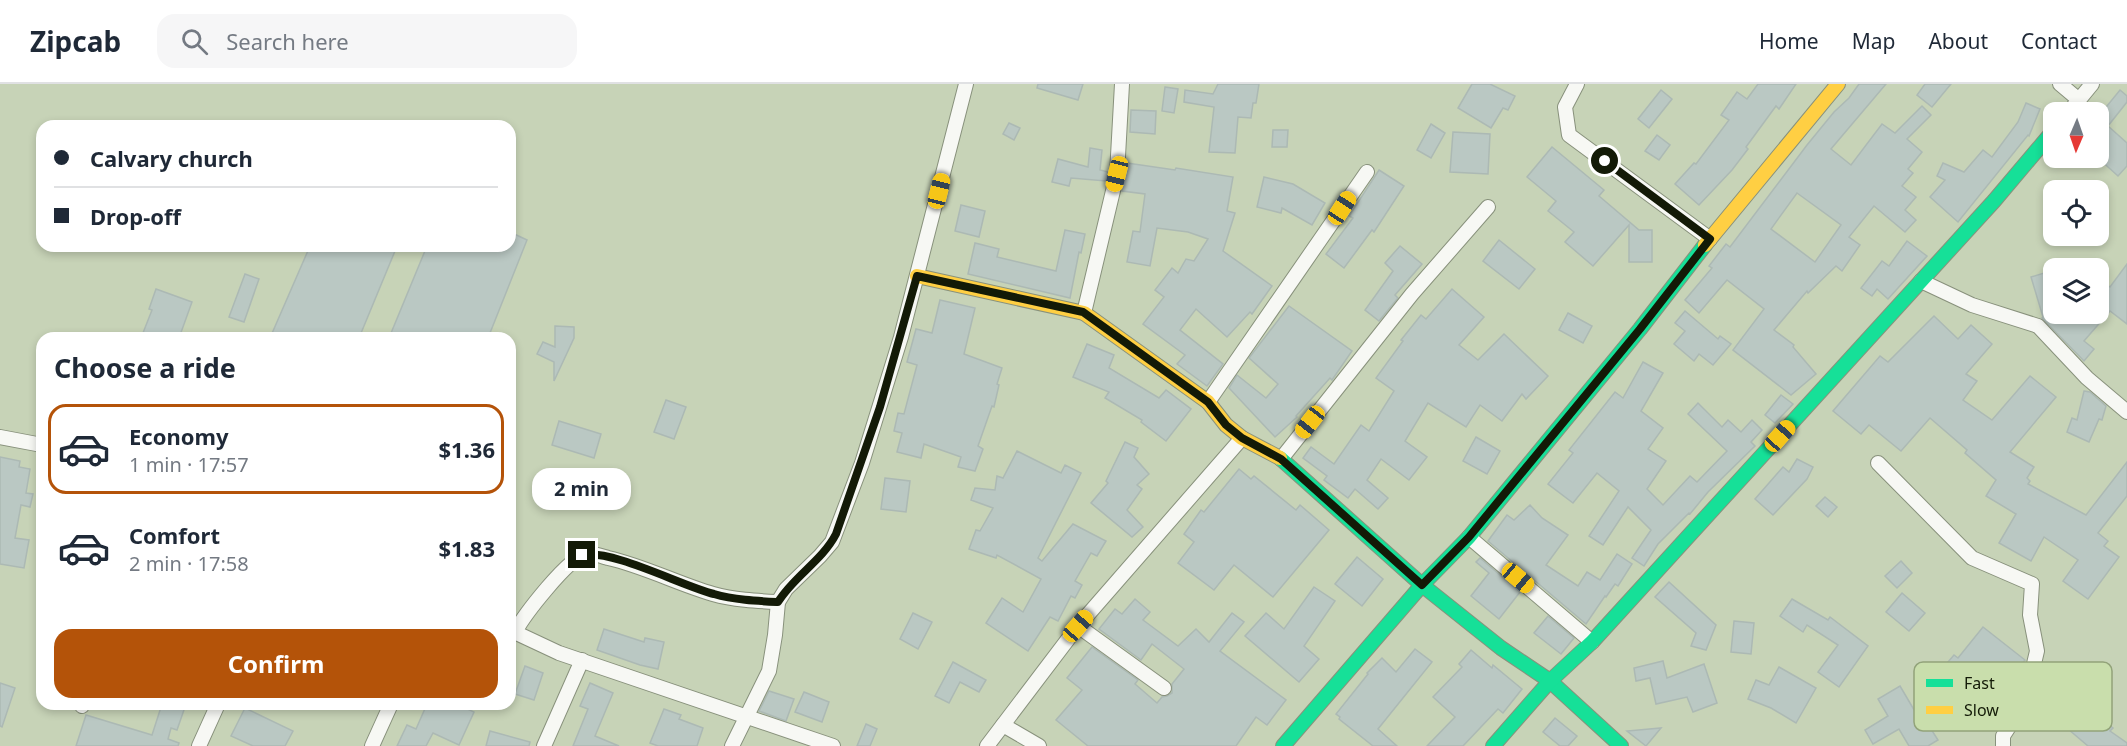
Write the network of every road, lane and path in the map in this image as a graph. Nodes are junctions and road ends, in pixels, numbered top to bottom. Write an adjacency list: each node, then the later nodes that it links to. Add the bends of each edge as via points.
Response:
1 (966, 84): 12 (street)
2 (1122, 84): 14 (street, via 1117,174)
3 (1577, 84): 11 (street, via 1565,107 1569,135)
4 (1838, 84): 11 (street)
5 (2060, 84): 7 (street)
6 (2092, 84): 7 (street)
7 (2079, 100)
8 (2043, 143): 13 (street)
9 (1367, 172): 15 (street)
10 (1488, 207): 20 (street, via 1412,294)
11 (1710, 239): 22 (street)
12 (917, 276): 14 (street); 24 (street, via 880,407 836,534)
13 (1921, 280): 16 (street, via 1972,305 2038,326 2087,378); 28 (street)
14 (1083, 312): 15 (street)
15 (1208, 402): 18 (street)
16 (2127, 412)
17 (0, 436): 19 (street)
18 (1242, 438): 20 (street); 26 (street)
19 (36, 444)
20 (1281, 459): 23 (street)
21 (1878, 463): 30 (street, via 1972,558 2032,584)
22 (1469, 537): 23 (street); 28 (street)
23 (1422, 585): 31 (street); 45 (street)
24 (778, 602): 25 (street, via 714,594 626,562 586,554 550,585); 35 (street, via 769,671)
25 (516, 626)
26 (1078, 626): 32 (street); 36 (street)
27 (516, 633): 29 (street)
28 (1592, 642): 31 (street)
29 (582, 660): 35 (street); 40 (street)
30 (2034, 662)
31 (1550, 681): 46 (street); 47 (street)
32 (1164, 688)
33 (216, 710): 38 (street)
34 (388, 710): 39 (street)
35 (747, 718): 41 (street); 42 (street)
36 (1004, 725): 43 (street); 44 (street)
37 (2006, 731): 48 (street)
38 (199, 746)
39 (372, 746)
40 (544, 746)
41 (732, 746)
42 (833, 746)
43 (987, 746)
44 (1039, 746)
45 (1283, 746)
46 (1493, 746)
47 (1621, 746)
48 (2003, 746)

